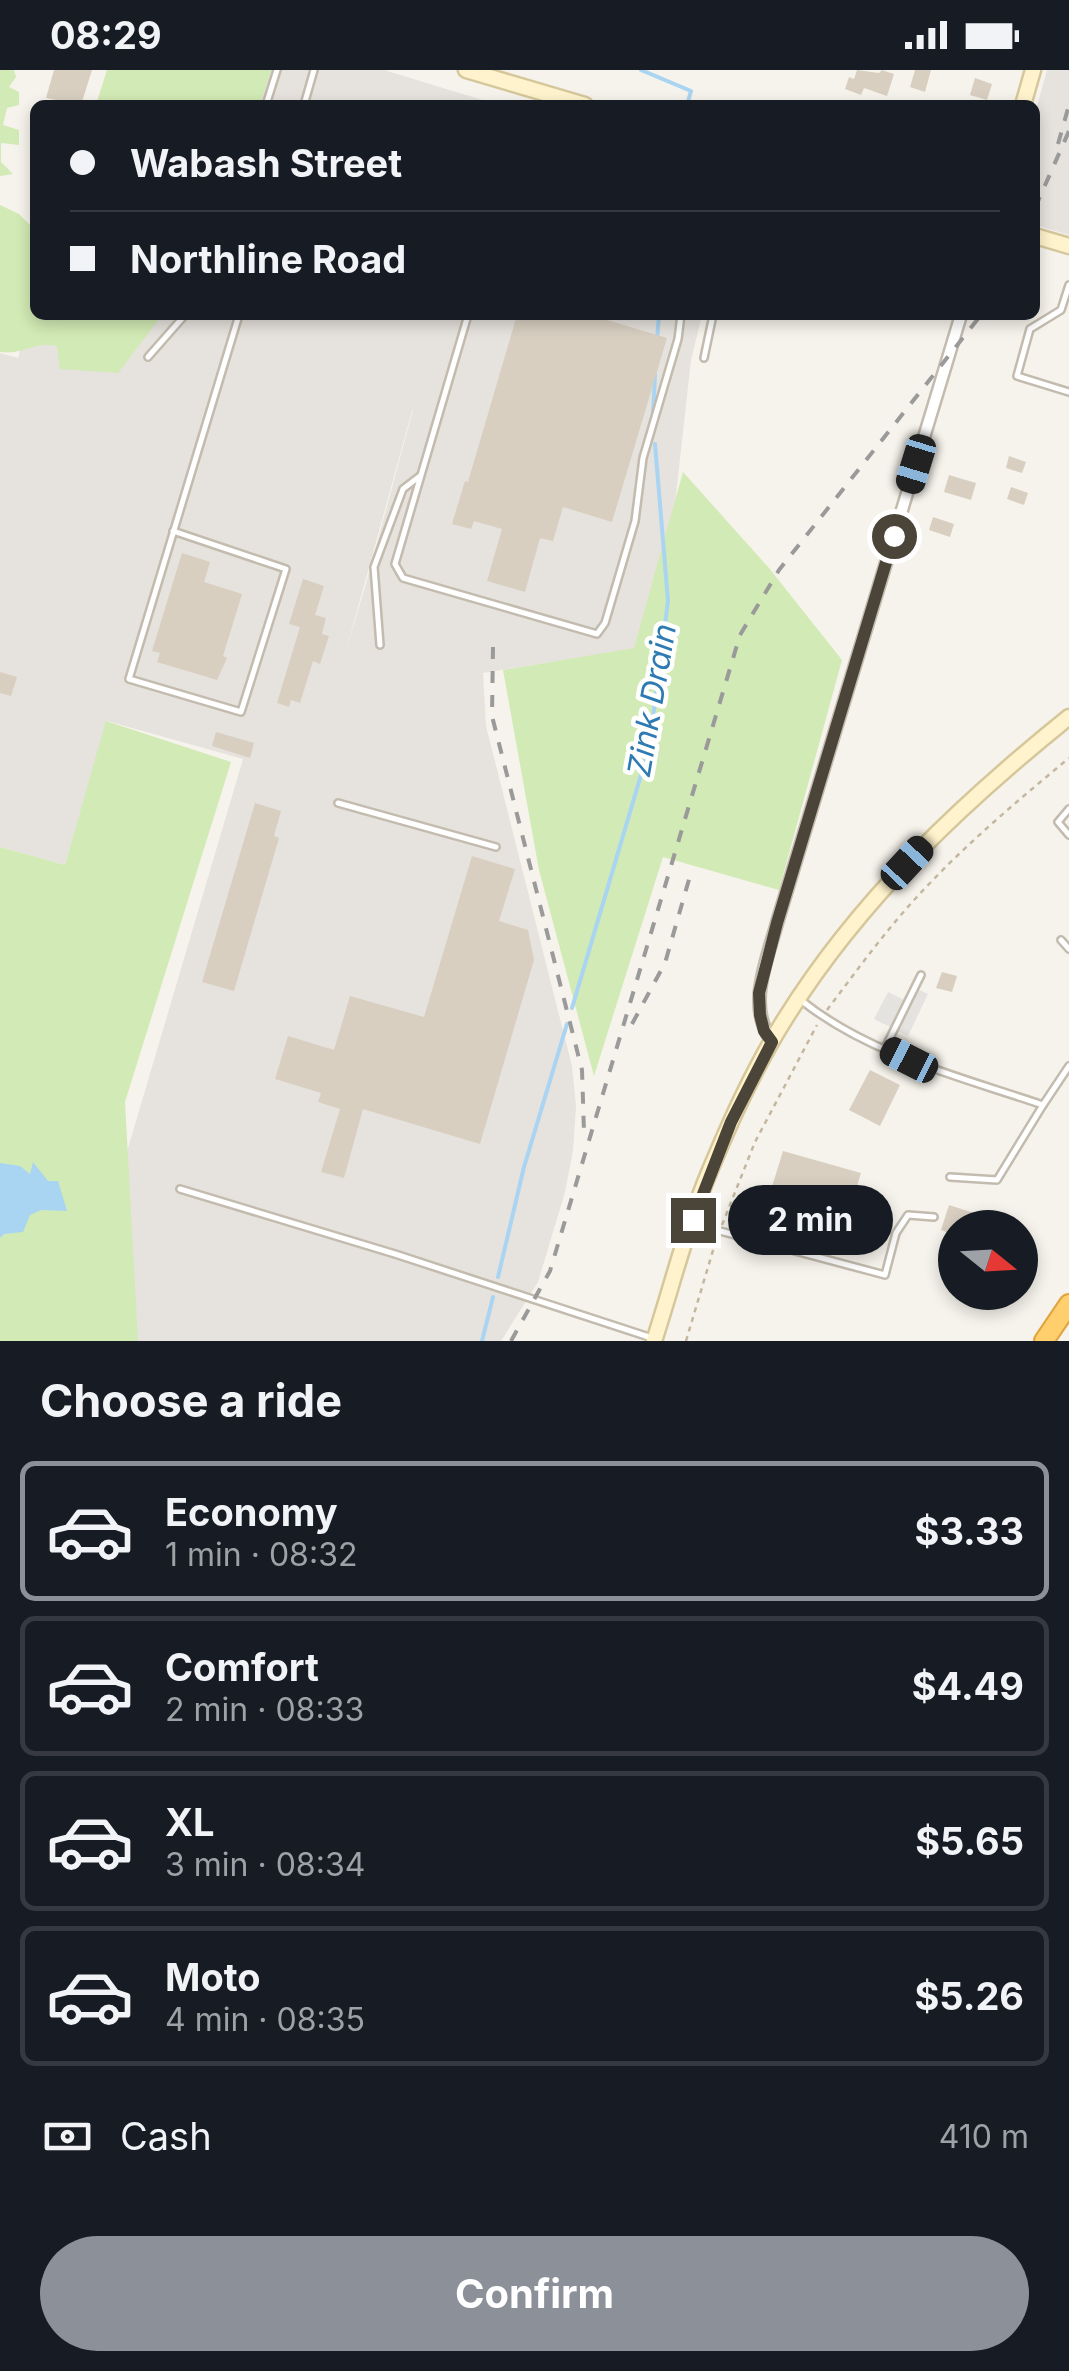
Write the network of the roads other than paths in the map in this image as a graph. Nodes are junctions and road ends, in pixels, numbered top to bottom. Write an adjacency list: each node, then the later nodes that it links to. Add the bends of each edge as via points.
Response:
1 (277, 70): 6 (lane)
2 (314, 70): 7 (lane)
3 (466, 70): 5 (street)
4 (1033, 70): 8 (street)
5 (533, 98)
6 (268, 100)
7 (305, 100)
8 (1024, 100)
9 (1040, 237): 10 (street)
10 (1069, 246)
11 (1069, 285): 20 (lane, via 1061,310 1030,329 1018,376)
12 (181, 320): 18 (lane)
13 (238, 320): 22 (lane)
14 (467, 320): 21 (lane)
15 (680, 320): 21 (lane, via 643,458 635,521 597,634 403,578 395,564)
16 (712, 320): 19 (lane)
17 (959, 320): 33 (street, via 777,923 759,993)
18 (148, 357)
19 (704, 358)
20 (1069, 392)
21 (421, 474): 23 (lane, via 403,489 374,567)
22 (174, 531): 22 (lane, via 286,569 241,712 128,679)
23 (380, 644)
24 (1069, 716): 32 (street, via 932,836)
25 (338, 803): 28 (lane)
26 (1069, 809): 27 (lane, via 1058,822)
27 (1069, 835)
28 (496, 848)
29 (1060, 940): 30 (lane)
30 (1069, 949)
31 (921, 975): 34 (lane)
32 (800, 999): 33 (street); 34 (lane)
33 (772, 1042): 40 (street, via 731,1122)
34 (885, 1048): 36 (lane)
35 (1069, 1066): 36 (lane)
36 (1043, 1105): 37 (lane, via 997,1180)
37 (950, 1177)
38 (180, 1189): 42 (lane)
39 (934, 1218): 40 (lane, via 908,1215 885,1275)
40 (693, 1220): 42 (street)
41 (1069, 1304): 43 (highway)
42 (654, 1340)
43 (1044, 1341)

